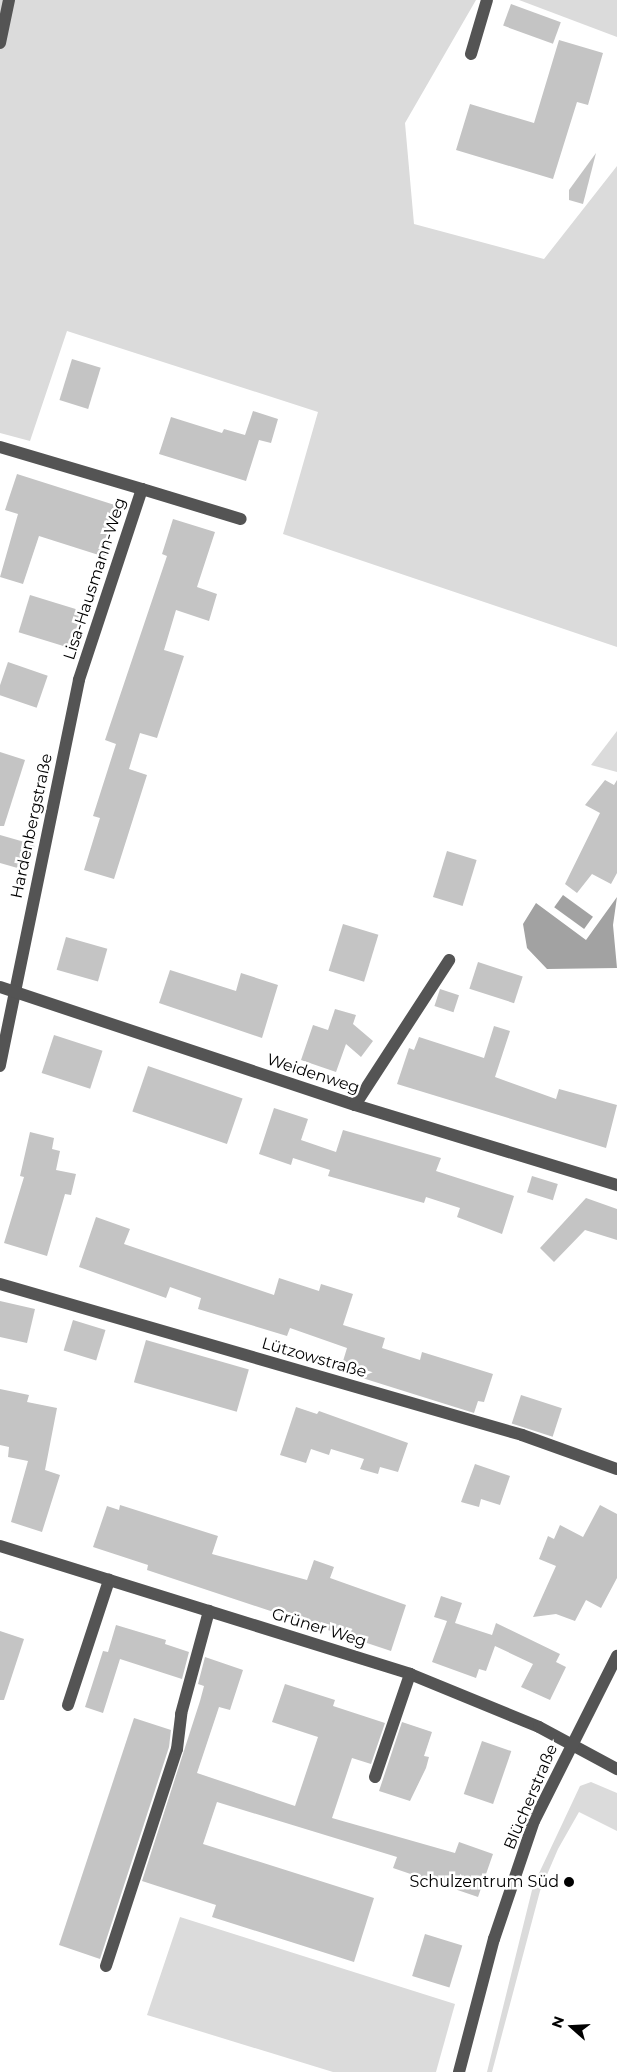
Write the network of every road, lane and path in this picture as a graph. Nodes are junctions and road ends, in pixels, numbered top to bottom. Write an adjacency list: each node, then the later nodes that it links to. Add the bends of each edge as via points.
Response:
1 (9, 0): 3 (street)
2 (487, 0): 4 (street)
3 (0, 43)
4 (471, 54)
5 (0, 446): 6 (street, Lisa-Hausmann-Weg)
6 (142, 489): 7 (street, Lisa-Hausmann-Weg); 8 (street, Lisa-Hausmann-Weg)
7 (241, 520)
8 (78, 680): 11 (street, Hardenbergstraße)
9 (449, 960): 13 (street)
10 (0, 987): 11 (street, Weidenweg)
11 (15, 992): 12 (street, Hardenbergstraße); 13 (street, Weidenweg)
12 (0, 1066)
13 (355, 1105): 14 (street, Weidenweg)
14 (617, 1185)
15 (0, 1284): 16 (street, Lützowstraße, via 522,1435)
16 (617, 1469)
17 (0, 1546): 18 (street, Grüner Weg)
18 (109, 1580): 19 (street, Grüner Weg); 22 (street)
19 (209, 1611): 21 (street, Grüner Weg); 26 (street, via 181,1714 176,1749)
20 (617, 1656): 23 (street, Blücherstraße)
21 (410, 1674): 23 (street, Grüner Weg, via 539,1727); 25 (street)
22 (68, 1705)
23 (571, 1745): 24 (street, Grüner Weg); 27 (street, Blücherstraße, via 534,1820 494,1939)
24 (617, 1769)
25 (375, 1777)
26 (106, 1966)
27 (459, 2072)

